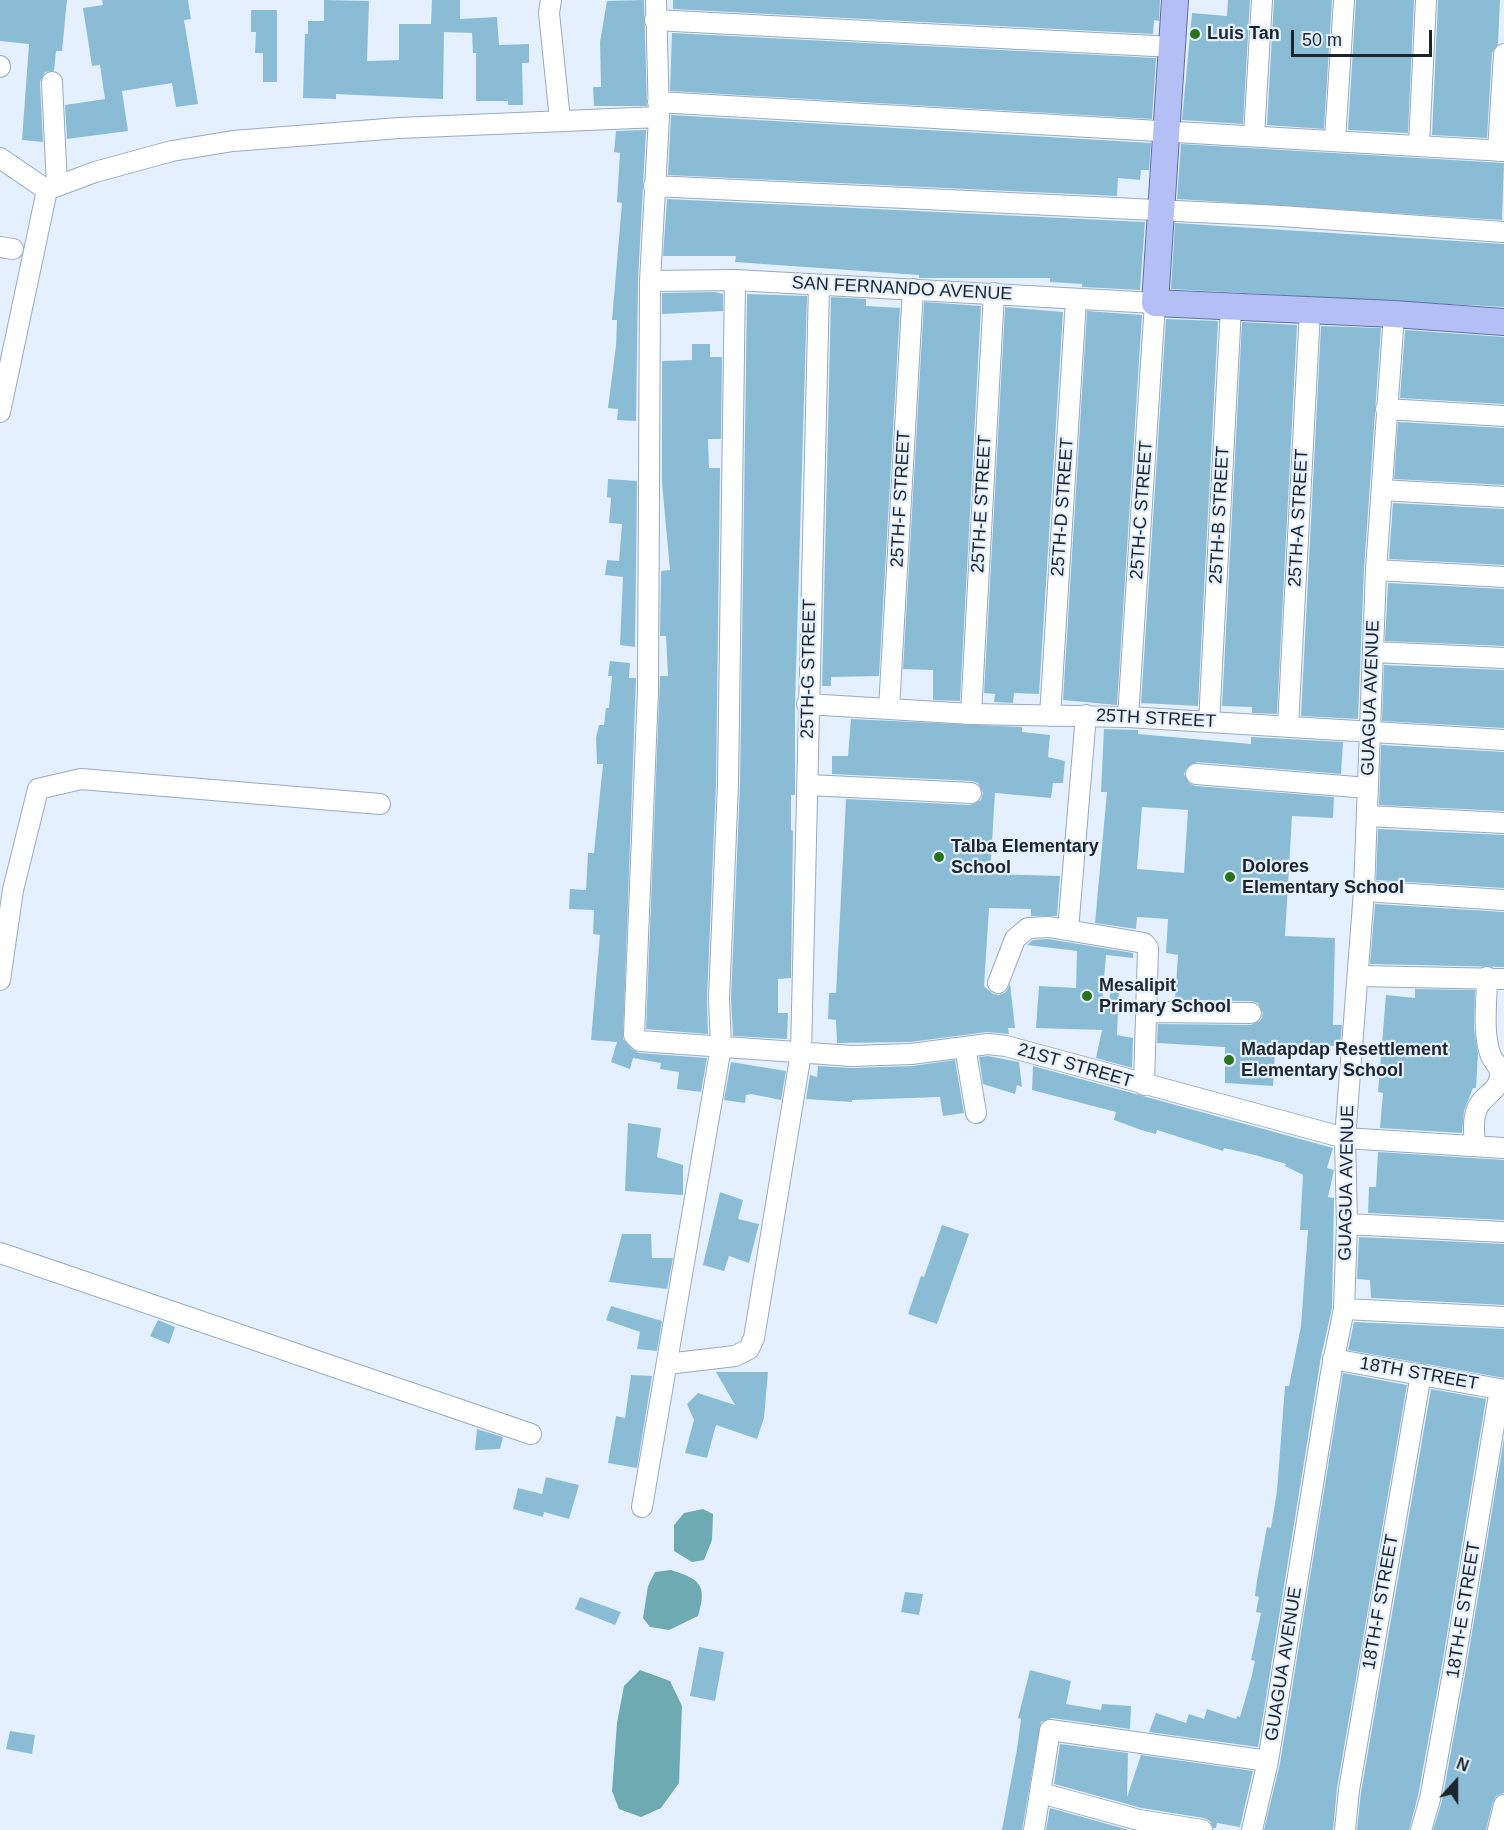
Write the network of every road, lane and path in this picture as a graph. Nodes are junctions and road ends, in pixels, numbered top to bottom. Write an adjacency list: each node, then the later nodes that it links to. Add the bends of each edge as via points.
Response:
1 (551, 0): 12 (street)
2 (656, 0): 7 (street)
3 (1175, 0): 8 (main road)
4 (1262, 0): 14 (street)
5 (1344, 0): 15 (street)
6 (1426, 0): 16 (street)
7 (655, 20): 8 (street); 11 (street)
8 (1173, 46): 13 (main road)
9 (1504, 54): 17 (street)
10 (52, 82): 20 (street)
11 (658, 109): 12 (street); 13 (street); 19 (street)
12 (560, 120): 20 (street, via 233,141 172,151)
13 (1166, 130): 14 (street); 21 (main road)
14 (1254, 136): 15 (street)
15 (1335, 140): 16 (street)
16 (1419, 145): 17 (street)
17 (1501, 151)
18 (0, 158): 20 (street)
19 (654, 186): 21 (street); 24 (street)
20 (52, 188): 35 (street)
21 (1160, 210): 22 (street); 29 (main road)
22 (1504, 232)
23 (735, 280): 24 (street, SAN FERNANDO AVENUE); 25 (street, SAN FERNANDO AVENUE); 69 (street)
24 (650, 281): 69 (street, 21ST STREET, via 648,690 634,1035 640,1041)
25 (819, 285): 26 (street, SAN FERNANDO AVENUE); 43 (street, 25TH-G STREET)
26 (914, 289): 27 (street, SAN FERNANDO AVENUE); 44 (street, 25TH-F STREET)
27 (994, 293): 28 (street, SAN FERNANDO AVENUE); 45 (street, 25TH-E STREET)
28 (1076, 298): 29 (street, SAN FERNANDO AVENUE); 47 (street, 25TH-D STREET)
29 (1155, 303): 30 (main road, SAN FERNANDO AVENUE); 48 (street, 25TH-C STREET)
30 (1231, 308): 31 (main road, SAN FERNANDO AVENUE); 49 (street, 25TH-B STREET)
31 (1310, 311): 32 (main road, SAN FERNANDO AVENUE); 50 (street, 25TH-A STREET)
32 (1394, 314): 33 (main road, SAN FERNANDO AVENUE); 34 (street, GUAGUA AVENUE)
33 (1504, 322)
34 (1386, 409): 36 (street); 37 (street, GUAGUA AVENUE)
35 (0, 412)
36 (1504, 416)
37 (1382, 490): 38 (street); 39 (street, GUAGUA AVENUE)
38 (1504, 497)
39 (1376, 570): 40 (street); 41 (street, GUAGUA AVENUE)
40 (1504, 576)
41 (1373, 652): 42 (street); 51 (street, GUAGUA AVENUE)
42 (1504, 658)
43 (807, 704): 44 (street, 25TH STREET); 54 (street, 25TH-G STREET)
44 (889, 708): 45 (street, 25TH STREET)
45 (970, 714): 47 (street, 25TH STREET)
46 (1086, 715): 47 (street, 25TH STREET); 48 (street, 25TH STREET); 62 (street)
47 (1050, 716)
48 (1128, 717): 49 (street, 25TH STREET)
49 (1209, 722): 50 (street, 25TH STREET)
50 (1288, 726): 51 (street, 25TH STREET)
51 (1371, 733): 52 (street, 25TH STREET); 55 (street, GUAGUA AVENUE)
52 (1504, 740)
53 (1196, 774): 55 (street)
54 (809, 785): 56 (street); 71 (street, 25TH-G STREET)
55 (1368, 788): 58 (street, GUAGUA AVENUE)
56 (970, 793)
57 (380, 804): 65 (street, via 81,779 38,789 13,890)
58 (1368, 816): 59 (street); 60 (street, GUAGUA AVENUE)
59 (1504, 823)
60 (1364, 891): 61 (street); 63 (street, GUAGUA AVENUE)
61 (1504, 900)
62 (1068, 930): 66 (street, via 1028,928 1015,939); 67 (street, via 1144,943 1148,948)
63 (1359, 976): 64 (street); 74 (street, GUAGUA AVENUE)
64 (1496, 978): 75 (street, via 1488,1043 1500,1076 1474,1118)
65 (0, 980)
66 (998, 983)
67 (1148, 1012): 68 (street); 72 (street)
68 (1251, 1013)
69 (721, 1047): 71 (street, 21ST STREET); 83 (street)
70 (965, 1047): 71 (street, 21ST STREET, via 911,1054); 72 (street, 21ST STREET, via 1006,1046); 73 (street)
71 (801, 1053): 83 (street, 25TH-G STREET, via 751,1344 744,1354)
72 (1144, 1085): 74 (street, 21ST STREET)
73 (976, 1113)
74 (1345, 1138): 75 (street, 21ST STREET); 77 (street, GUAGUA AVENUE)
75 (1475, 1145): 76 (street, 21ST STREET)
76 (1504, 1148)
77 (1347, 1224): 78 (street); 80 (street, GUAGUA AVENUE)
78 (1504, 1232)
79 (0, 1253): 86 (street)
80 (1344, 1310): 81 (street); 82 (street, GUAGUA AVENUE)
81 (1504, 1317)
82 (1333, 1359): 84 (street, 18TH STREET); 88 (street, GUAGUA AVENUE)
83 (667, 1364): 87 (street)
84 (1421, 1374): 85 (street, 18TH STREET); 94 (street, 18TH-F STREET)
85 (1502, 1389): 95 (street, 18TH-E STREET, via 1455,1667 1430,1799)
86 (531, 1434)
87 (642, 1507)
88 (1268, 1761): 89 (street, via 1050,1730); 93 (street, GUAGUA AVENUE)
89 (1041, 1793): 91 (street); 92 (street, via 1139,1820)
90 (1504, 1805): 96 (street)
91 (1034, 1830)
92 (1202, 1830)
93 (1252, 1830)
94 (1345, 1830)
95 (1420, 1830)
96 (1498, 1830)

